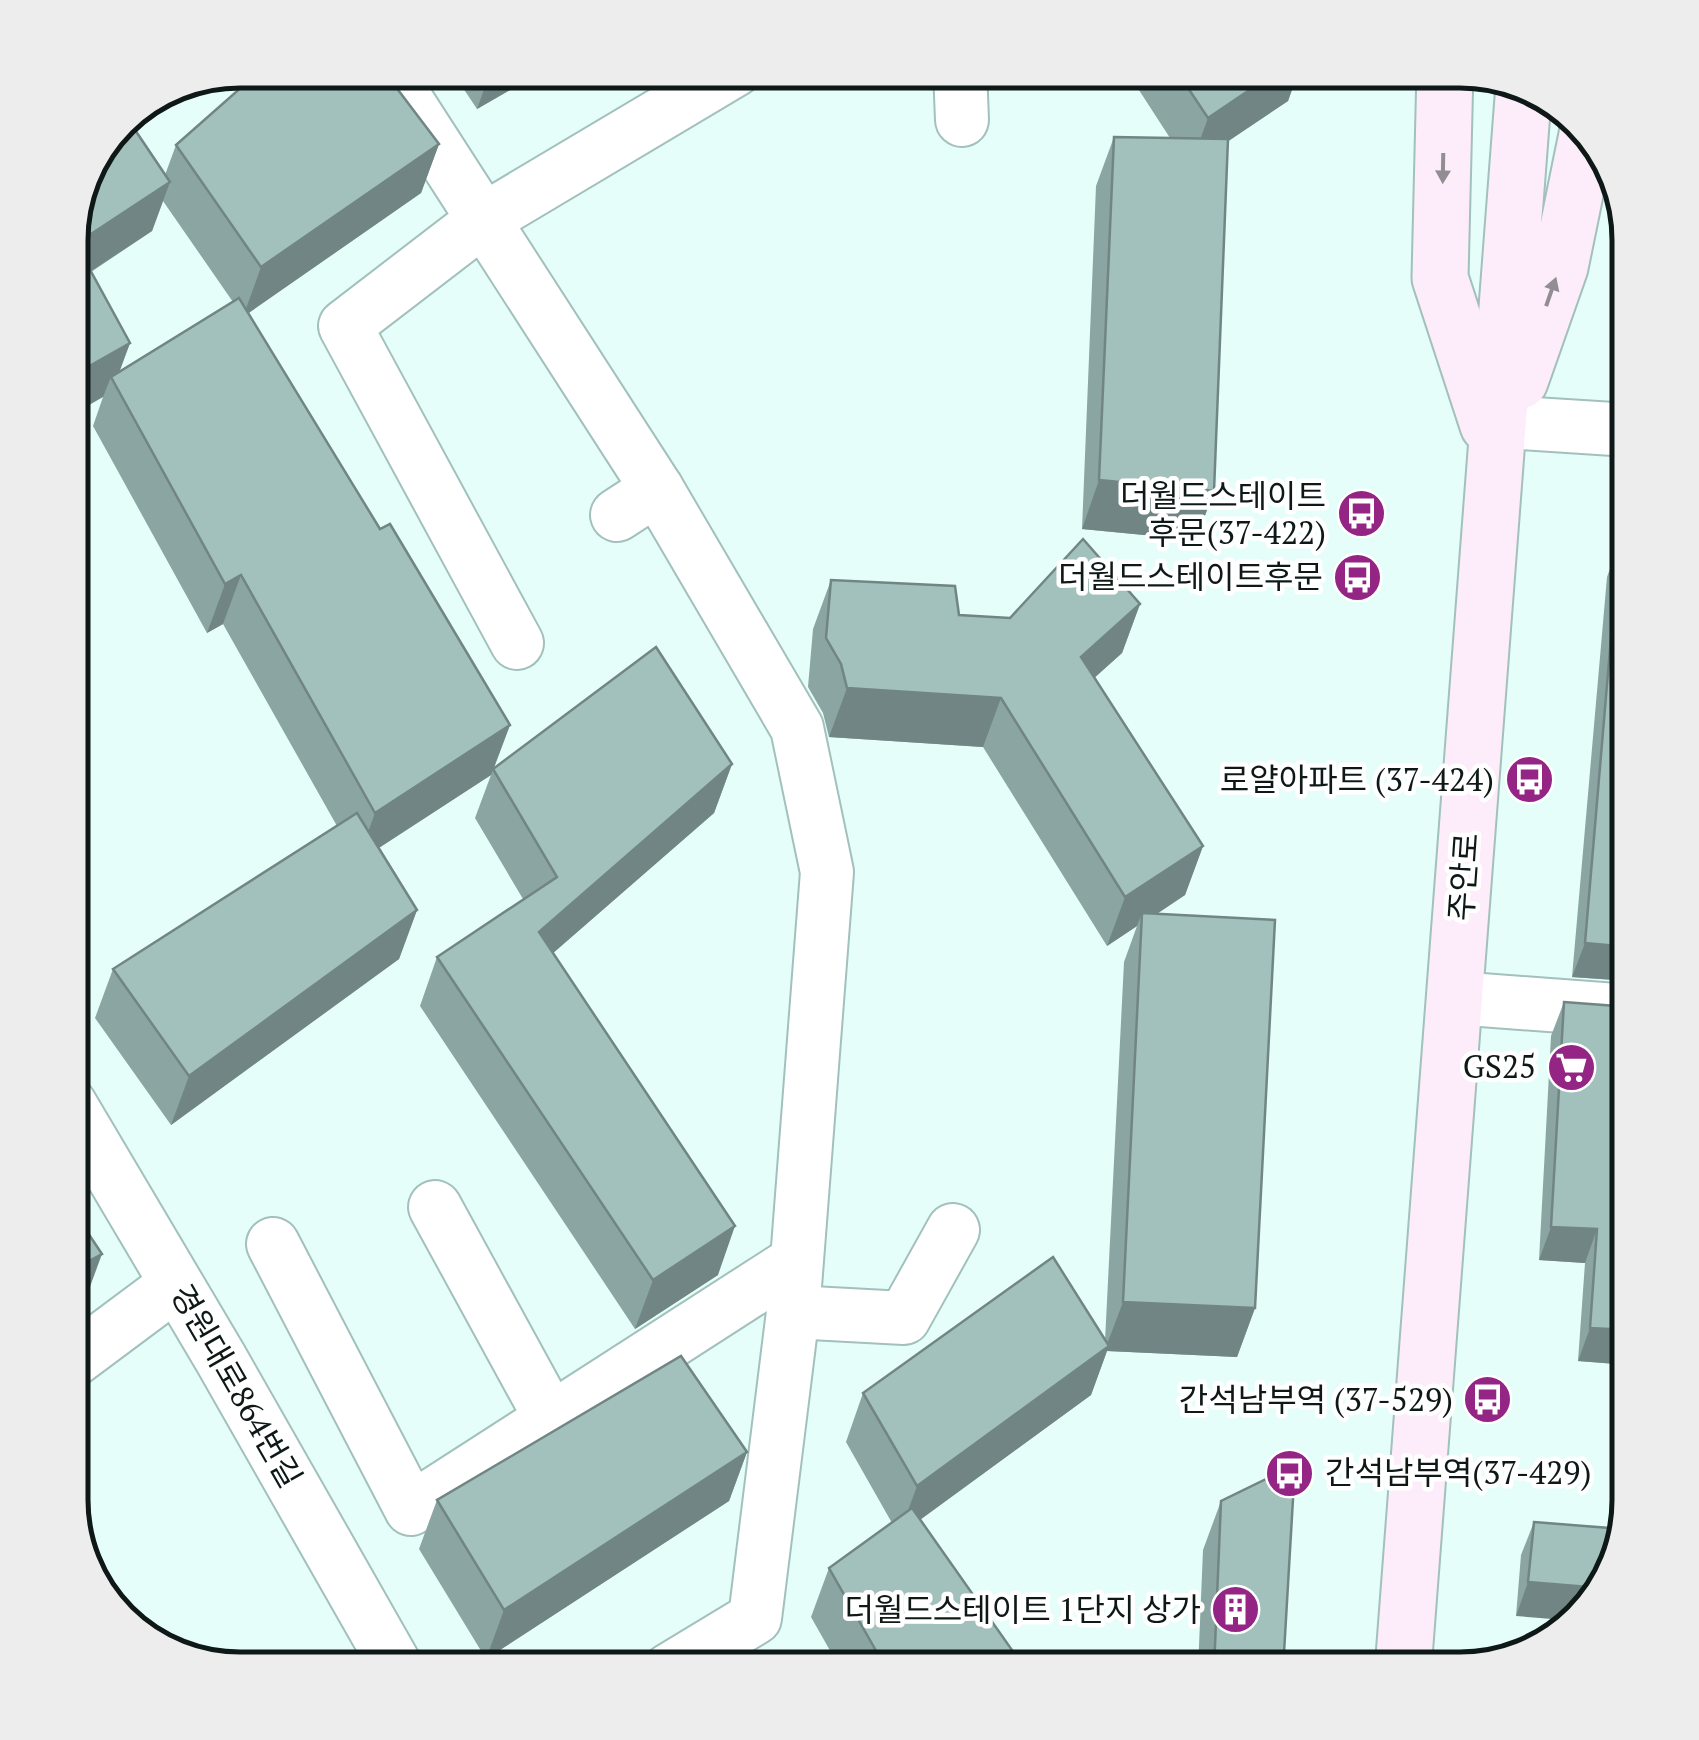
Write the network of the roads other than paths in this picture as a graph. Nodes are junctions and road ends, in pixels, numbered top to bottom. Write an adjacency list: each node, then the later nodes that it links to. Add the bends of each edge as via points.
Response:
1 (399, 88): 6 (street)
2 (706, 88): 6 (street)
3 (1445, 88): 8 (main road, one-way to 8, via 1440,278)
4 (1523, 102): 8 (main road, 주안로)
5 (1583, 153): 8 (main road, one-way to 5, via 1560,267)
6 (483, 220): 9 (street, via 345,326); 17 (street, via 637,502 797,728 827,872)
7 (1612, 431): 8 (street)
8 (1501, 436): 10 (main road, 주안로)
9 (517, 643)
10 (1454, 998): 11 (street); 22 (main road, 주안로)
11 (1612, 1010)
12 (88, 1135): 16 (street, 경원대로864번길)
13 (435, 1206): 19 (street)
14 (953, 1230): 17 (street, via 904,1318)
15 (273, 1244): 19 (street, via 411,1509)
16 (176, 1284): 18 (street); 20 (street, 경원대로864번길)
17 (794, 1287): 19 (street); 21 (street, via 755,1618)
18 (88, 1350)
19 (551, 1419)
20 (388, 1652)
21 (708, 1652)
22 (1404, 1652)

